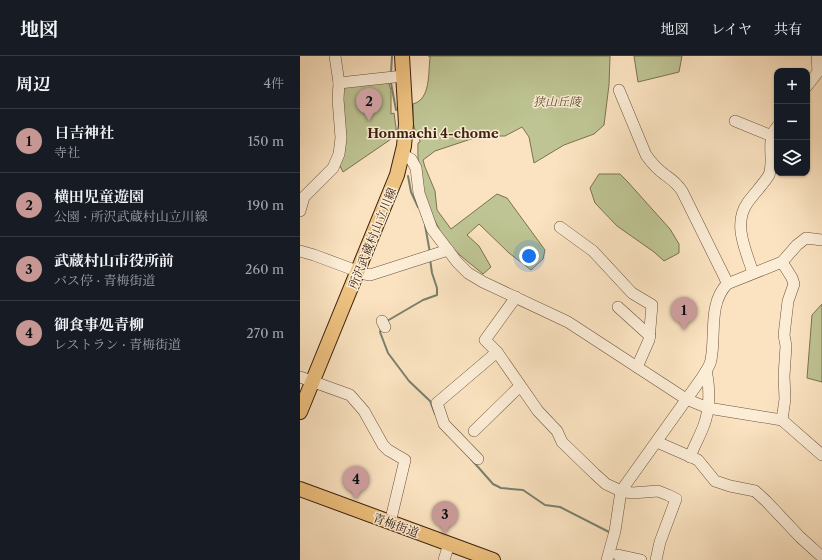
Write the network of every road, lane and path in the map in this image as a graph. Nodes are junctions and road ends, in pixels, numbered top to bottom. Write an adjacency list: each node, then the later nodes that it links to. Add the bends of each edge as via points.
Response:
1 (335, 56): 6 (street)
2 (402, 56): 4 (main road, 所沢武蔵村山立川線)
3 (817, 56): 5 (street, via 818,72)
4 (403, 76): 6 (street); 11 (main road, 所沢武蔵村山立川線, via 406,124)
5 (810, 82)
6 (339, 83): 12 (street, via 338,159 333,168 304,197)
7 (619, 90): 20 (street, via 646,155 664,174 677,183 682,191)
8 (735, 121): 9 (street)
9 (774, 131)
10 (774, 133): 19 (street, via 771,140 768,175 746,205 740,221)
11 (403, 154): 15 (street, via 411,159 416,168 420,197 432,229); 18 (main road, 所沢武蔵村山立川線)
12 (300, 211)
13 (560, 227): 23 (street, via 593,251 632,293 652,305)
14 (822, 240): 17 (street, via 806,238)
15 (448, 250): 18 (street, via 370,275); 21 (street, via 468,273)
16 (300, 251): 18 (street)
17 (782, 262): 19 (street); 32 (street, via 794,284 788,301 784,335 785,399)
18 (358, 272): 27 (main road, 所沢武蔵村山立川線)
19 (753, 273): 20 (street)
20 (726, 284): 26 (street, via 717,301 712,330 711,360)
21 (516, 296): 24 (street, via 485,340); 25 (street, via 568,322)
22 (618, 307): 23 (street)
23 (650, 336): 25 (street)
24 (497, 352): 28 (street); 37 (street, via 437,403 444,424)
25 (637, 367): 29 (street)
26 (706, 371): 29 (street); 30 (street, via 709,381)
27 (306, 380): 31 (main road, 所沢武蔵村山立川線); 40 (street, via 353,398 364,411 383,445 405,460)
28 (520, 386): 33 (street); 39 (street, via 557,431 562,442 606,484)
29 (686, 399): 30 (street); 34 (street)
30 (708, 408): 32 (street); 36 (street, via 705,424)
31 (300, 412)
32 (782, 420): 35 (street)
33 (474, 431)
34 (656, 442): 36 (street); 39 (street)
35 (822, 455)
36 (690, 457): 43 (street, via 698,460 715,481 755,491)
37 (478, 459)
38 (300, 489): 40 (main road, 青梅街道)
39 (621, 491): 46 (street); 48 (street, via 658,491 676,499)
40 (390, 523): 41 (main road, 青梅街道)
41 (449, 544): 44 (street); 45 (main road, 青梅街道)
42 (618, 555): 47 (street)
43 (822, 557)
44 (444, 560)
45 (493, 560)
46 (607, 560)
47 (641, 560)
48 (656, 560)

